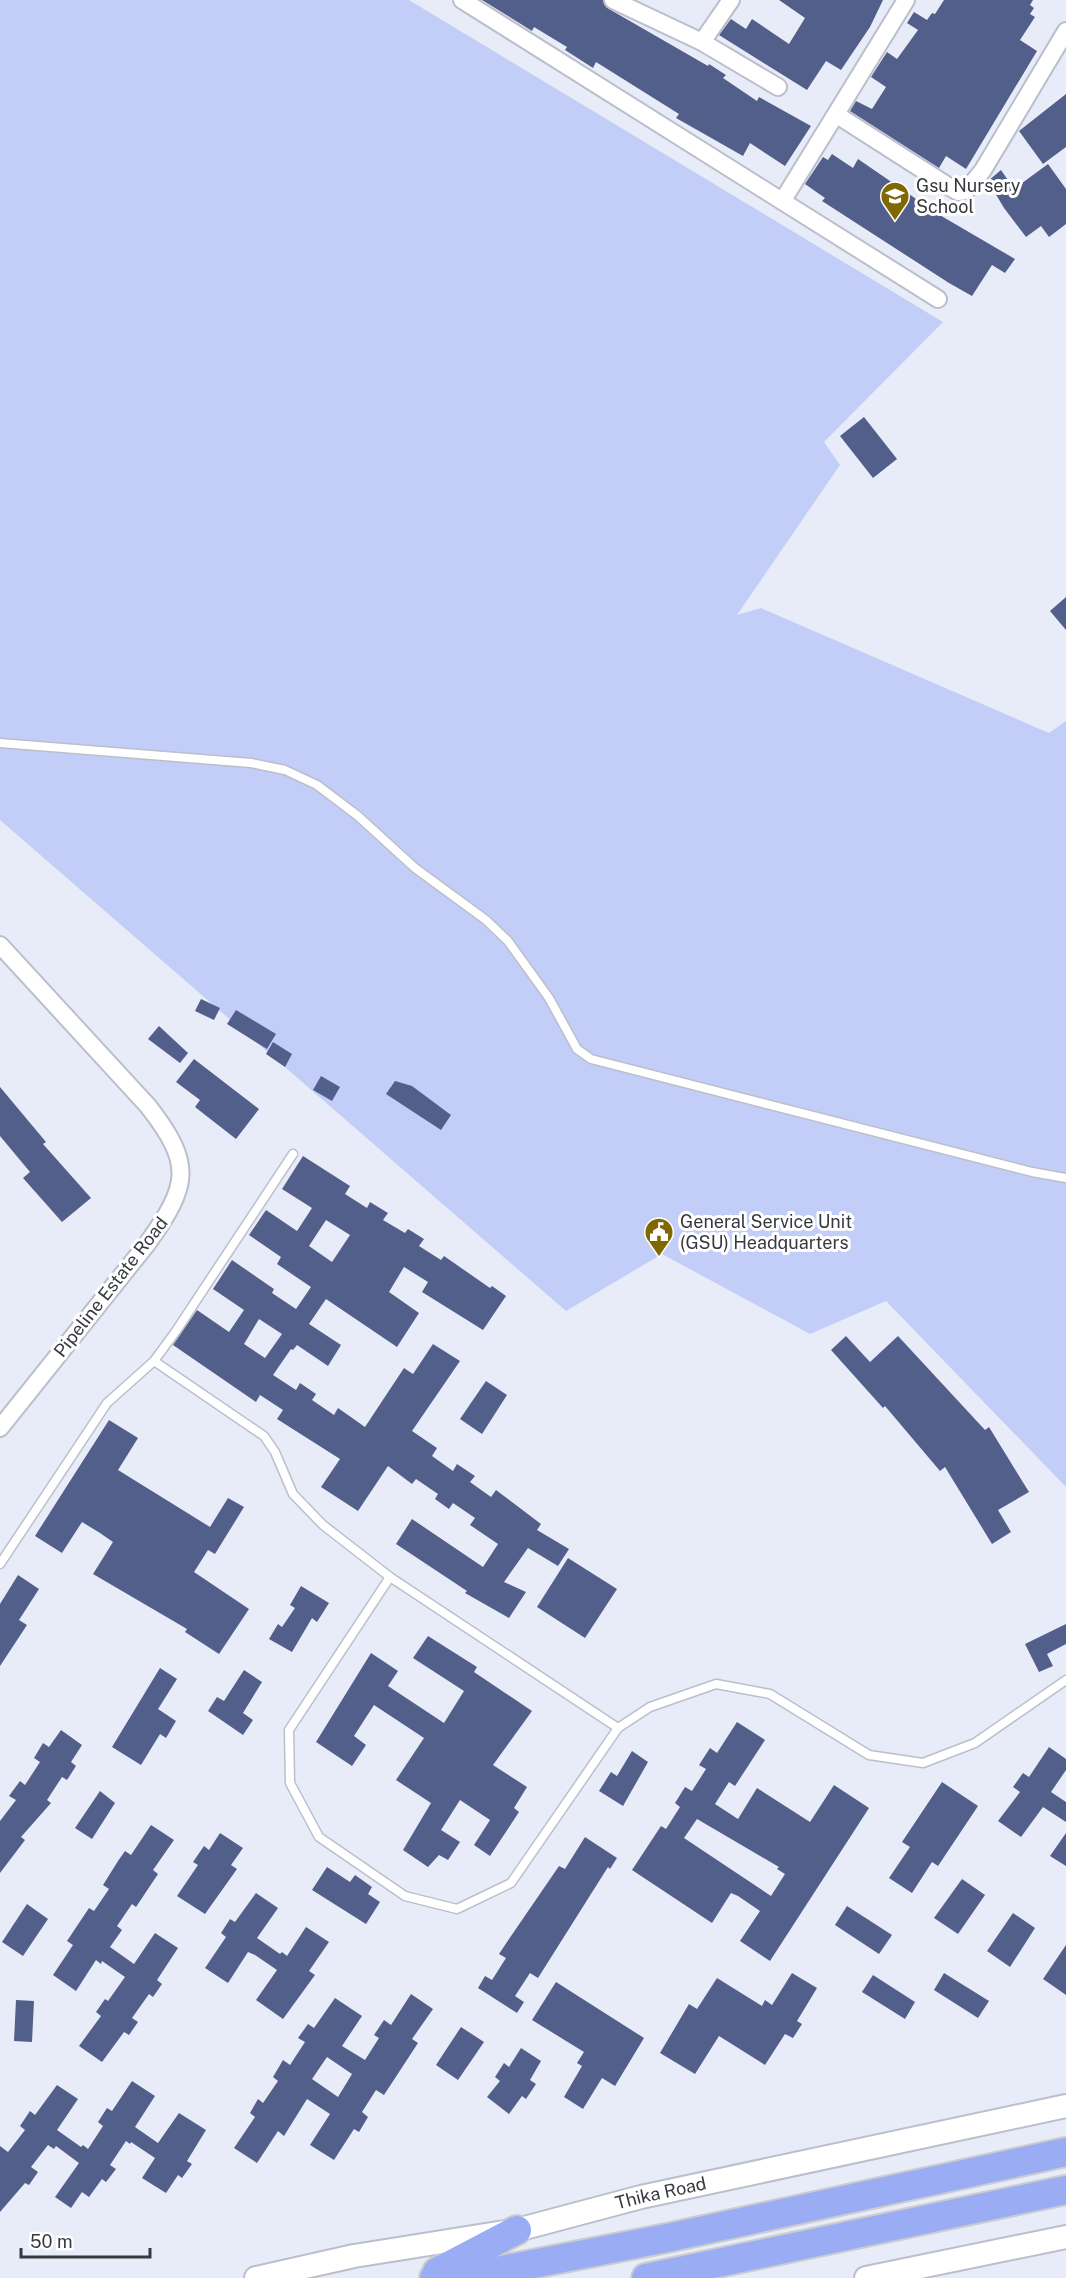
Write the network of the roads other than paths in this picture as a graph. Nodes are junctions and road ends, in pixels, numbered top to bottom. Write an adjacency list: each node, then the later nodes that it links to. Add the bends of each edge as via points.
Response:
1 (462, 0): 9 (street)
2 (613, 0): 6 (street)
3 (731, 0): 6 (street)
4 (906, 0): 8 (street)
5 (1066, 31): 8 (street, via 983,170 966,191 958,192)
6 (702, 42): 7 (street)
7 (778, 87)
8 (837, 115): 9 (street)
9 (783, 200): 10 (street)
10 (938, 299)
11 (0, 742): 14 (lane, via 251,763 285,770 317,785 415,868 486,920 508,941 549,998 577,1049 591,1059)
12 (0, 945): 16 (street, Pipeline Estate Road, via 168,1131 178,1152 182,1176 169,1213)
13 (293, 1154): 15 (lane)
14 (1066, 1178)
15 (154, 1361): 17 (lane, via 107,1403); 18 (lane, via 264,1436 293,1494 306,1510)
16 (0, 1428)
17 (0, 1564)
18 (390, 1577): 20 (lane); 20 (lane, via 289,1730 290,1783 319,1838 405,1896 456,1909 511,1883)
19 (1066, 1680): 20 (lane, via 975,1743 923,1763 869,1755 770,1694 716,1684 650,1707)
20 (618, 1728)
21 (1066, 2106): 24 (main road, Thika Road, via 641,2198)
22 (1066, 2152): 28 (highway, via 667,2238)
23 (1066, 2190): 29 (highway)
24 (517, 2230): 26 (main road, Thika Road, via 354,2256); 27 (highway)
25 (1066, 2237): 30 (main road)
26 (256, 2278)
27 (424, 2278)
28 (434, 2278)
29 (646, 2278)
30 (866, 2278)

